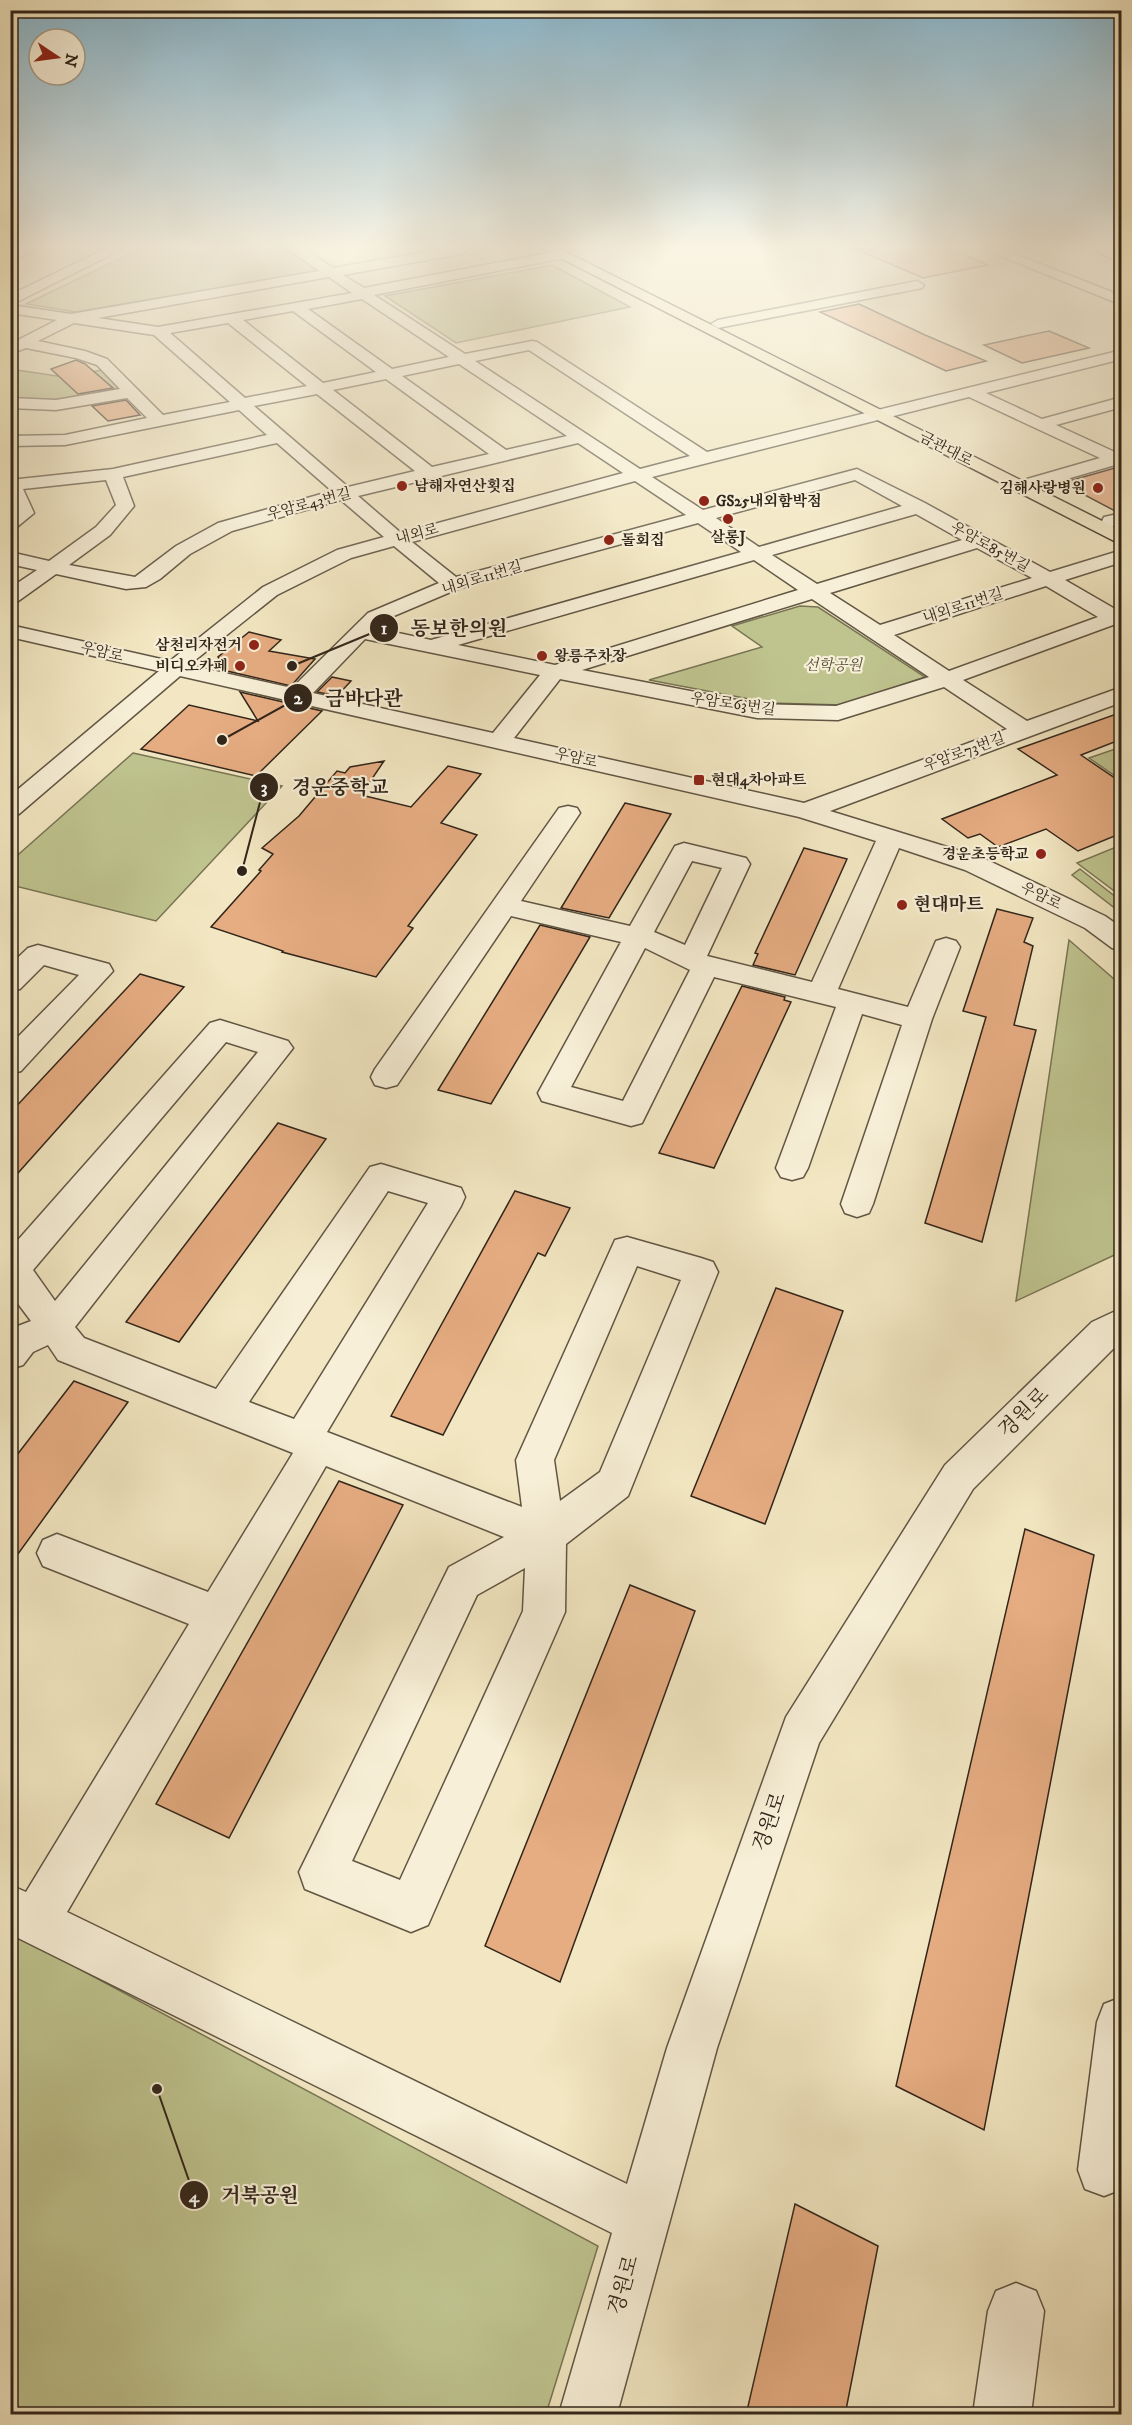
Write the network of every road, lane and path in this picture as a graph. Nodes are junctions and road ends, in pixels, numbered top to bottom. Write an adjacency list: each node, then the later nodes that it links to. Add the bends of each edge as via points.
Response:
1 (97, 360): 12 (street)
2 (192, 360): 16 (street)
3 (285, 360): 11 (street)
4 (370, 360): 10 (street)
5 (461, 360): 10 (street); 22 (street)
6 (555, 360): 26 (street)
7 (771, 360): 18 (main road, 금관대로)
8 (794, 360): 17 (main road, 금관대로)
9 (1098, 360): 13 (street, 내외로)
10 (389, 374): 11 (street); 24 (street)
11 (320, 388): 16 (street); 28 (street)
12 (131, 392): 15 (street, via 61,406); 19 (street)
13 (972, 392): 17 (street, 내외로); 20 (street)
14 (1122, 402): 20 (street)
15 (10, 403)
16 (243, 404): 19 (street); 21 (street)
17 (899, 410): 18 (street, 내외로); 31 (main road, 금관대로)
18 (879, 416): 26 (street, 내외로); 39 (main road, 금관대로)
19 (159, 422): 23 (street, via 65,440)
20 (1041, 424): 25 (street)
21 (281, 438): 27 (street); 33 (street)
22 (579, 438): 24 (street, 우암로43번길); 30 (street)
23 (10, 441)
24 (504, 457): 28 (street, 우암로43번길)
25 (1119, 458): 31 (street)
26 (706, 459): 30 (street, 내외로)
27 (113, 474): 32 (street); 44 (street, via 125,507 103,531)
28 (429, 474): 33 (street, 우암로43번길)
29 (857, 474): 34 (street, 우암로85번길); 35 (street, 내외로11번길)
30 (637, 476): 35 (street); 38 (street, 내외로)
31 (1033, 483): 36 (main road, 금관대로)
32 (11, 485): 37 (street, via 25,513)
33 (346, 493): 38 (street); 44 (street, 우암로43번길, via 225,526 183,550 139,583)
34 (919, 507): 40 (street, 우암로85번길); 41 (street)
35 (699, 516): 41 (street); 46 (street, 내외로11번길)
36 (1118, 522)
37 (10, 523)
38 (397, 539): 46 (street); 54 (street, 내외로, via 344,554 270,591)
39 (1122, 539)
40 (978, 541): 45 (street, 우암로85번길); 47 (street)
41 (756, 554): 47 (street); 53 (street)
42 (1122, 556): 45 (street, 내외로11번길)
43 (10, 558): 44 (street, 우암로43번길)
44 (53, 568): 48 (street)
45 (1048, 579): 49 (street, 우암로85번길); 52 (street, 내외로11번길)
46 (453, 584): 51 (street, 내외로11번길, via 375,617)
47 (814, 592): 52 (street); 55 (street, 우암로63번길)
48 (10, 598)
49 (1118, 620): 56 (street)
50 (10, 631): 54 (street, 우암로)
51 (362, 632): 53 (street, 우암로63번길); 58 (street, 내외로11번길)
52 (877, 633): 56 (street)
53 (432, 646): 55 (street, 우암로63번길)
54 (175, 669): 58 (street, 우암로); 61 (street, 내외로)
55 (554, 672): 56 (street, 우암로63번길, via 757,711 838,712); 60 (street)
56 (946, 679): 59 (street)
57 (1122, 694): 59 (street, 우암로73번길)
58 (297, 696): 60 (street, 우암로)
59 (1024, 730): 62 (street, 우암로73번길)
60 (500, 740): 62 (street, 우암로)
61 (10, 809)
62 (806, 811): 64 (street, 우암로)
63 (568, 813): 65 (street)
64 (891, 837): 67 (street, 우암로, via 974,864 1095,922); 71 (street)
65 (505, 906): 66 (street); 75 (street)
66 (637, 937): 69 (street); 69 (street, via 684,851 737,864); 69 (street, via 553,1093 632,1115)
67 (1122, 942)
68 (946, 947): 73 (street)
69 (699, 963): 71 (street)
70 (10, 982): 74 (street, via 38,954 99,971)
71 (820, 994): 72 (street)
72 (852, 1002): 73 (street); 76 (street)
73 (918, 1019): 77 (street)
74 (10, 1064)
75 (386, 1077)
76 (792, 1168)
77 (857, 1204)
78 (12, 1270): 80 (street); 80 (street, via 220,1030 278,1048)
79 (1122, 1322): 91 (street, 경원로, via 1106,1332 959,1478 801,1732 692,2049)
80 (55, 1327): 81 (street, via 21,1341); 82 (street, via 70,1349)
81 (10, 1354)
82 (224, 1409): 83 (street); 83 (street, via 381,1176 448,1197)
83 (310, 1443): 84 (street); 86 (street)
84 (546, 1536): 84 (street, via 614,1484 701,1272 627,1250 536,1460); 84 (street, via 463,1581 322,1872 411,1908 544,1612)
85 (57, 1553): 86 (street)
86 (216, 1616): 87 (street)
87 (23, 1915): 91 (street)
88 (1122, 2022): 89 (street)
89 (1119, 2072): 90 (street)
90 (1104, 2170)
91 (643, 2220): 93 (street, 경원로)
92 (1016, 2311): 94 (street)
93 (588, 2415)
94 (1002, 2415)

